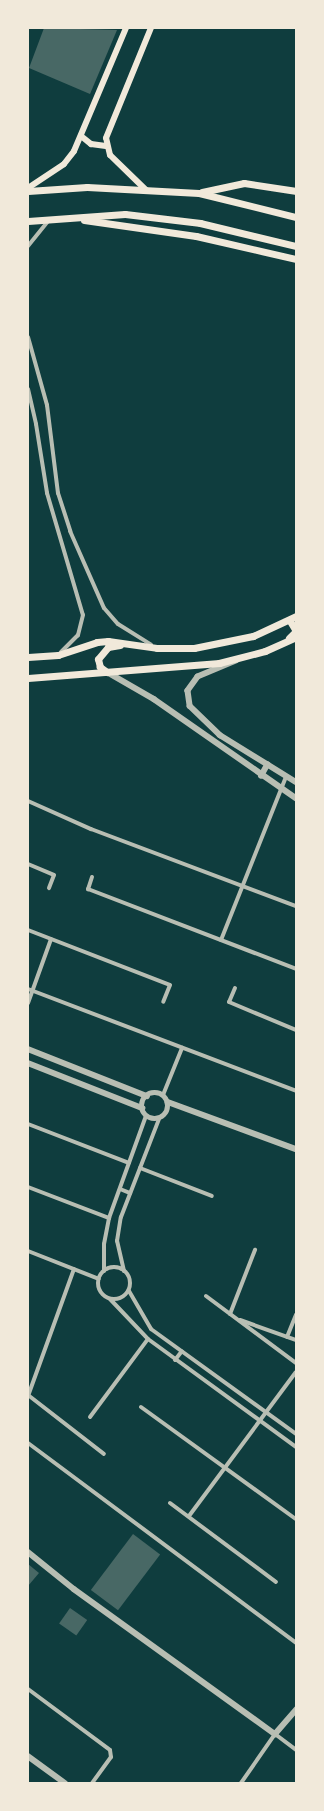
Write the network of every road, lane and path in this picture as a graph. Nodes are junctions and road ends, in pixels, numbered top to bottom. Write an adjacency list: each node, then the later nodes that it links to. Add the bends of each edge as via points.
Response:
1 (126, 28): 3 (main road)
2 (151, 28): 4 (main road, via 106,138)
3 (81, 136): 4 (main road, via 91,144); 5 (main road, via 64,164)
4 (106, 146): 6 (main road, via 120,166)
5 (28, 189): 6 (main road, via 87,187)
6 (146, 190): 8 (main road)
7 (296, 191): 8 (main road, via 244,183)
8 (199, 193): 9 (main road)
9 (296, 217)
10 (70, 218): 11 (main road); 14 (main road, via 125,214 200,223); 15 (main road, via 196,236)
11 (49, 219): 12 (main road); 13 (street)
12 (28, 220)
13 (28, 246)
14 (296, 246)
15 (296, 259)
16 (28, 337): 22 (street, via 47,405 58,493 91,583 104,608 118,624)
17 (28, 389): 23 (street, via 47,493 83,614 78,635)
18 (293, 619): 21 (main road, via 296,631); 22 (main road, via 253,636 223,644 194,648)
19 (296, 637): 21 (main road)
20 (128, 643): 22 (main road); 23 (main road, via 97,642); 26 (main road, via 108,647 101,652 98,659 100,667)
21 (279, 645): 25 (main road)
22 (157, 648)
23 (58, 655): 24 (main road)
24 (28, 657)
25 (238, 660): 26 (main road, via 201,666); 28 (street, via 198,677 188,691 190,706 220,735)
26 (107, 672): 27 (main road); 29 (street, via 159,703)
27 (28, 678)
28 (266, 765): 29 (street); 30 (street)
29 (261, 776): 32 (street)
30 (286, 777): 31 (street); 32 (street)
31 (296, 782)
32 (280, 789): 33 (street); 37 (street)
33 (296, 798)
34 (28, 801): 37 (street, via 91,829)
35 (28, 864): 38 (street, via 54,875)
36 (92, 877): 42 (street, via 88,889)
37 (242, 886): 39 (street); 42 (street)
38 (49, 888)
39 (296, 906)
40 (28, 930): 41 (street)
41 (51, 939): 45 (street); 46 (street, via 170,985)
42 (221, 940): 43 (street)
43 (296, 969)
44 (235, 988): 48 (street, via 229,1002)
45 (30, 990): 47 (street); 49 (street)
46 (163, 1002)
47 (28, 1003)
48 (296, 1030)
49 (182, 1048): 52 (street); 53 (street)
50 (28, 1050): 54 (street)
51 (28, 1063): 56 (street)
52 (296, 1091)
53 (163, 1095): 54 (street, via 155,1093); 55 (street)
54 (147, 1096): 56 (street)
55 (168, 1102): 58 (street, via 168,1111); 60 (street)
56 (142, 1108): 57 (street)
57 (146, 1116): 58 (street); 61 (street)
58 (158, 1119): 62 (street)
59 (28, 1124): 61 (street)
60 (296, 1149)
61 (129, 1163): 64 (street)
62 (140, 1168): 65 (street); 66 (street)
63 (28, 1187): 67 (street)
64 (120, 1188): 65 (street); 67 (street)
65 (130, 1193): 72 (street, via 121,1217 117,1241)
66 (212, 1196)
67 (109, 1218): 71 (street, via 104,1244)
68 (255, 1250): 77 (street)
69 (28, 1251): 70 (street)
70 (74, 1269): 73 (street); 87 (street)
71 (104, 1270): 72 (street, via 114,1267); 73 (street)
72 (124, 1270): 74 (street, via 130,1280)
73 (99, 1279): 76 (street, via 101,1293)
74 (129, 1291): 76 (street, via 121,1298); 83 (street, via 151,1329)
75 (206, 1296): 77 (street)
76 (110, 1299): 81 (street)
77 (230, 1314): 79 (street)
78 (296, 1315): 80 (street)
79 (236, 1319): 80 (street); 85 (street)
80 (287, 1337): 82 (street)
81 (148, 1339): 84 (street); 90 (street)
82 (296, 1340)
83 (182, 1351): 84 (street); 89 (street)
84 (175, 1360): 91 (street)
85 (296, 1364)
86 (296, 1372): 89 (street)
87 (28, 1396): 95 (street)
88 (141, 1407): 96 (street)
89 (267, 1412): 91 (street); 92 (street)
90 (90, 1417)
91 (260, 1421): 94 (street); 96 (street)
92 (296, 1434)
93 (28, 1443): 102 (street)
94 (296, 1447)
95 (104, 1454)
96 (226, 1468): 98 (street); 99 (street)
97 (170, 1503): 98 (street)
98 (189, 1516): 101 (street)
99 (296, 1519)
100 (28, 1552): 105 (street, via 74,1589)
101 (276, 1582)
102 (296, 1643)
103 (28, 1689): 109 (street, via 110,1750 112,1754)
104 (296, 1710): 105 (street)
105 (275, 1734): 106 (street); 110 (street)
106 (296, 1750)
107 (28, 1756): 108 (street)
108 (65, 1783)
109 (92, 1783)
110 (243, 1783)

